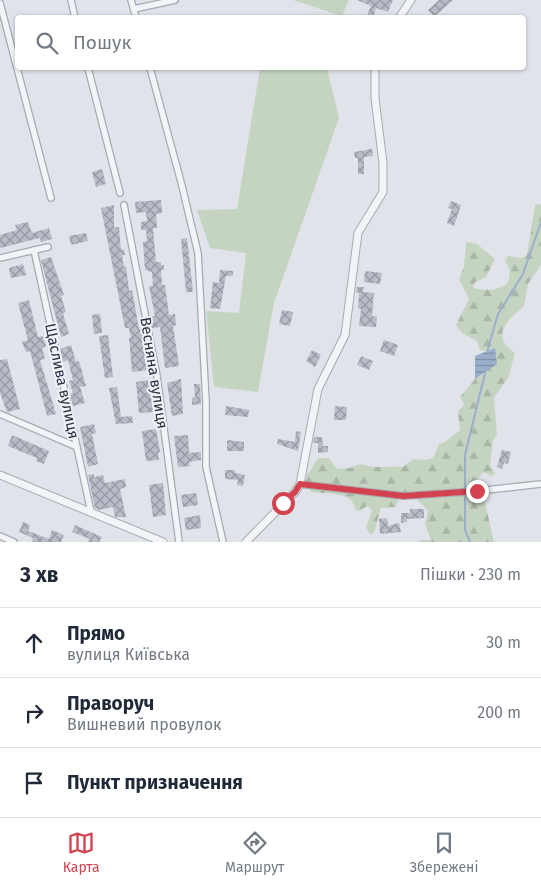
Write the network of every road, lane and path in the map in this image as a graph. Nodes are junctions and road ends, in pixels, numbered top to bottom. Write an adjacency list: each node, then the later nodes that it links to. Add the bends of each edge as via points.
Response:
1 (71, 0): 7 (street)
2 (131, 0): 6 (street)
3 (175, 0): 6 (street)
4 (411, 0): 9 (street)
5 (0, 3): 11 (street)
6 (134, 9): 8 (street)
7 (75, 15)
8 (135, 15)
9 (401, 15)
10 (15, 39): 11 (street)
11 (9, 40): 12 (street)
12 (15, 63)
13 (17, 70): 18 (street)
14 (89, 70): 17 (street)
15 (151, 70): 33 (street, via 198,253 206,467)
16 (375, 70): 26 (street, via 383,192 358,233 344,335 318,389)
17 (120, 192)
18 (51, 198)
19 (124, 205): 32 (street, Весняна вулиця, via 157,376)
20 (48, 247): 21 (street)
21 (34, 250): 22 (street); 24 (street, Щаслива вулиця)
22 (0, 258)
23 (0, 414): 24 (street)
24 (77, 447): 28 (street, Щаслива вулиця)
25 (0, 475): 28 (street)
26 (300, 484): 27 (street, via 404,496); 34 (street)
27 (541, 484)
28 (91, 512): 31 (street)
29 (0, 536): 30 (street)
30 (14, 542)
31 (163, 542)
32 (179, 542)
33 (223, 542)
34 (246, 542)

